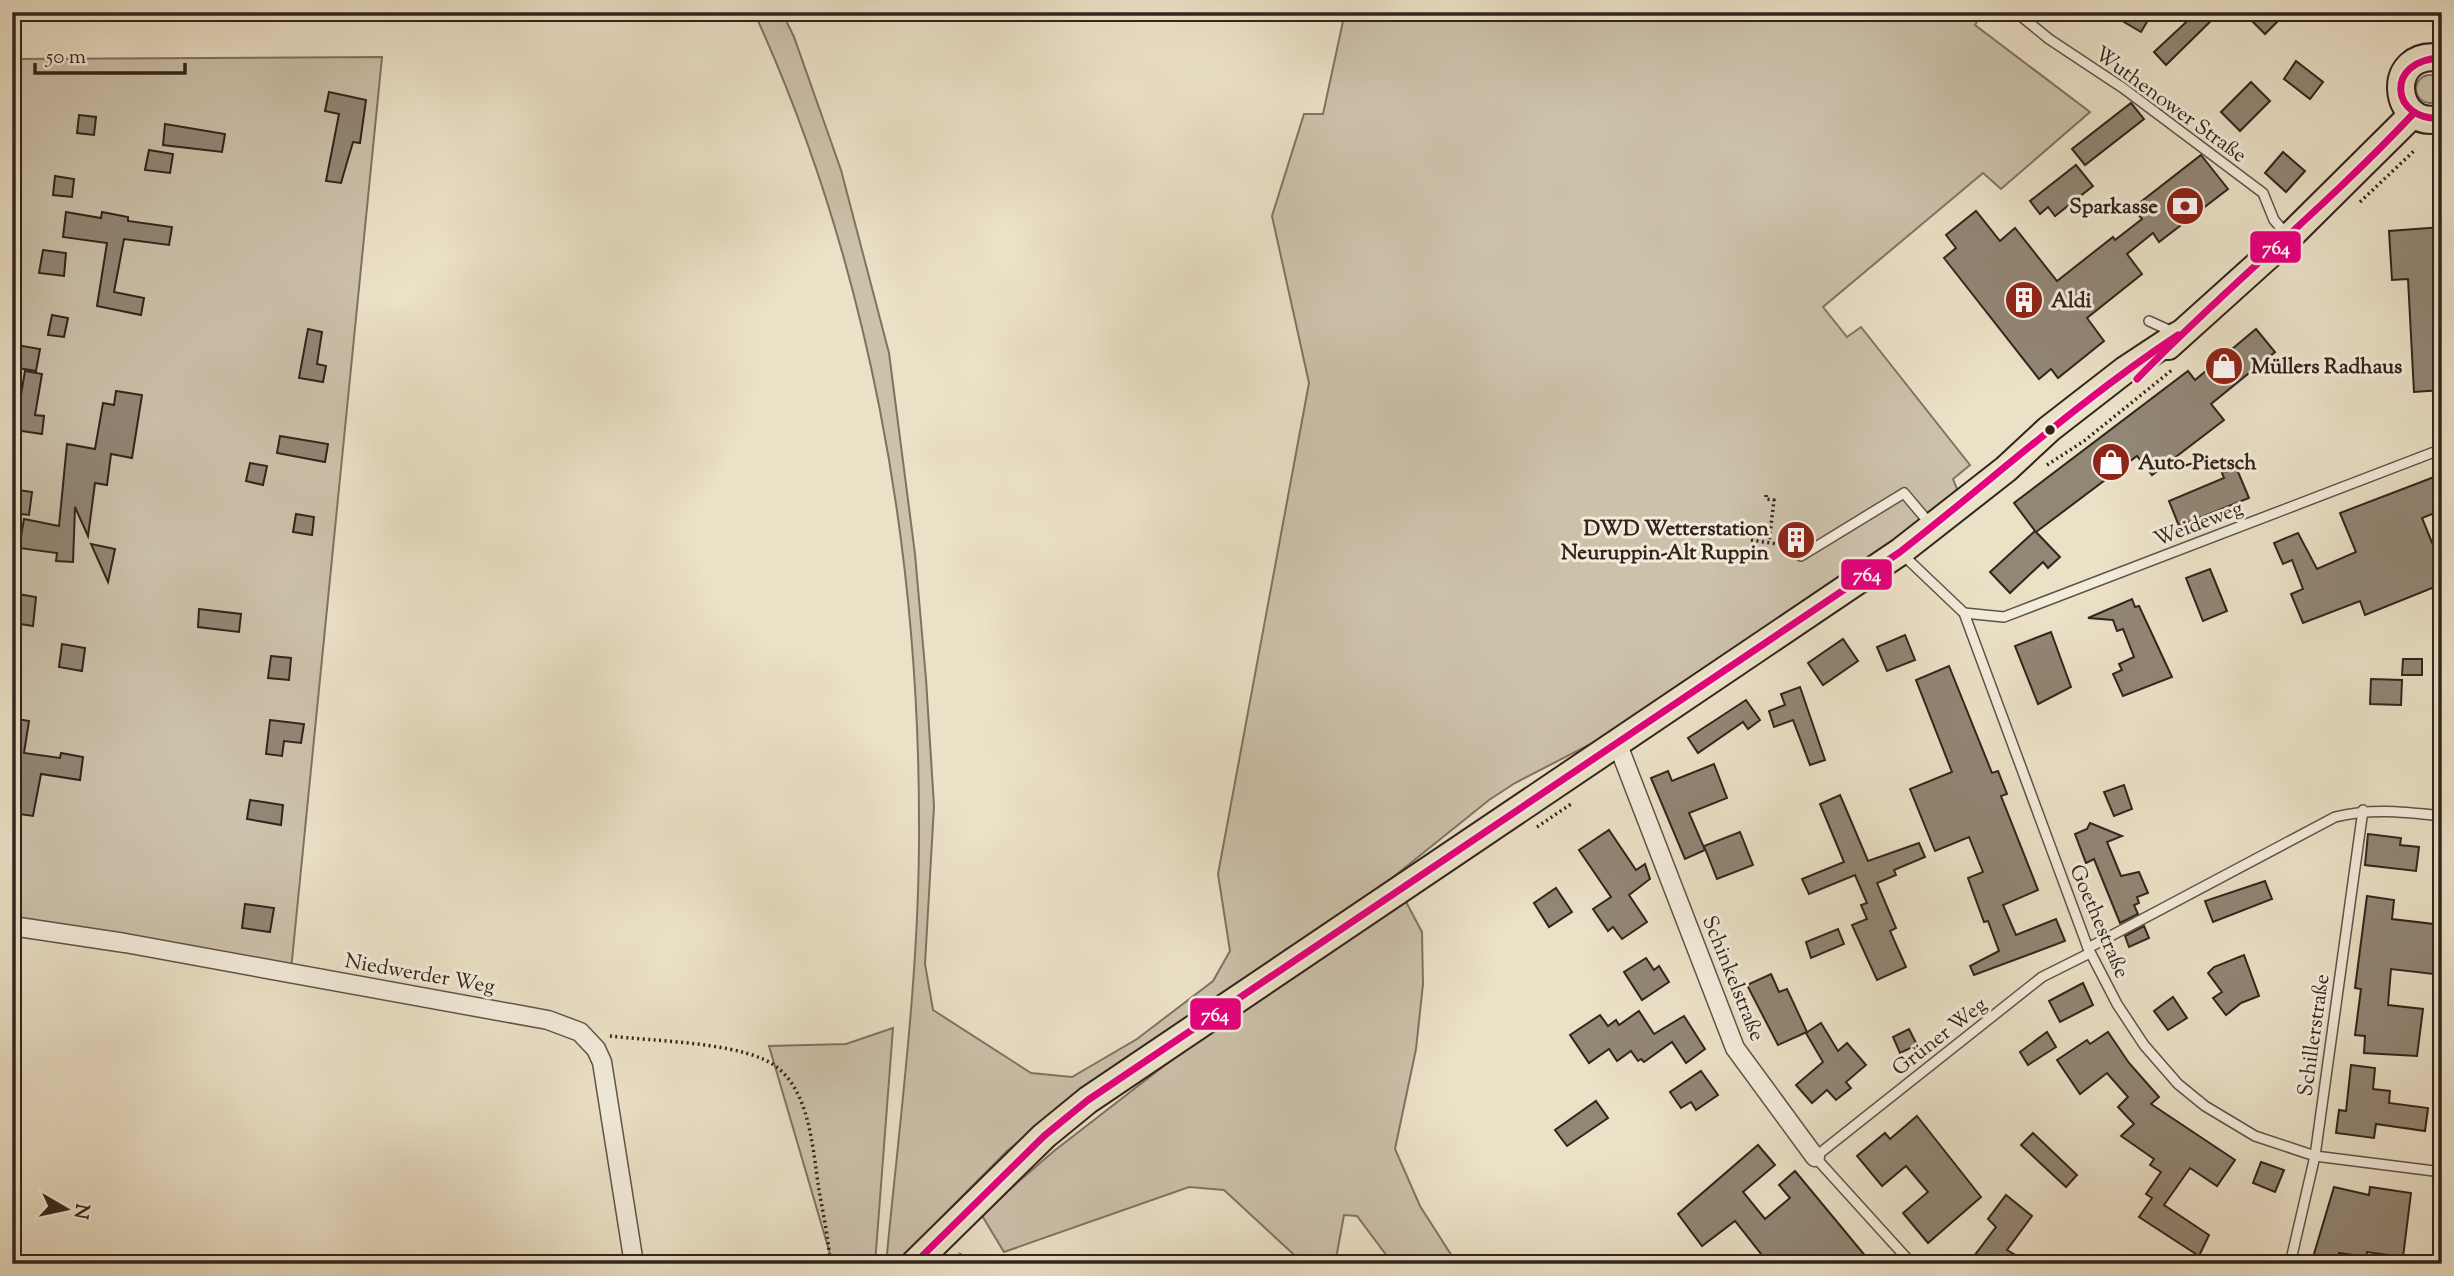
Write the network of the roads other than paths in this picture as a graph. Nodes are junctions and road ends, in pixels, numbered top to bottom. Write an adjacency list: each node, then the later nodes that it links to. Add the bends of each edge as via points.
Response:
1 (2021, 14): 5 (lane, Wuthenower Straße, via 2263,193 2274,220)
2 (2442, 58): 3 (main road, via 2422,58 2406,70 2402,98)
3 (2413, 114): 4 (main road, via 2427,120); 5 (main road)
4 (2442, 118)
5 (2289, 237): 7 (main road)
6 (2149, 321): 7 (lane)
7 (2178, 335): 9 (main road, via 2049,429 2006,470)
8 (2442, 449): 12 (lane, Weideweg, via 2004,617)
9 (1932, 527): 10 (lane, via 1904,493); 11 (main road)
10 (1799, 551)
11 (1900, 552): 12 (lane, Goethestraße); 13 (main road)
12 (1964, 613): 17 (lane, Goethestraße)
13 (1618, 745): 19 (street, Schinkelstraße, via 1735,1048); 21 (main road, via 1088,1100 1044,1136)
14 (2363, 810): 15 (lane, Grüner Weg); 17 (lane, Grüner Weg, via 2335,817); 18 (lane, Schillerstraße)
15 (2442, 816)
16 (12, 926): 22 (street, Niedwerder Weg, via 548,1020 580,1032 596,1049 606,1077)
17 (2089, 950): 18 (lane, Goethestraße, via 2144,1045 2178,1084 2255,1136); 19 (lane, Grüner Weg, via 2042,977)
18 (2315, 1156): 20 (lane, Goethestraße); 24 (lane, Schillerstraße)
19 (1815, 1157): 23 (lane, Schinkelstraße)
20 (2442, 1172)
21 (920, 1261)
22 (634, 1264)
23 (1912, 1264)
24 (2290, 1264)

